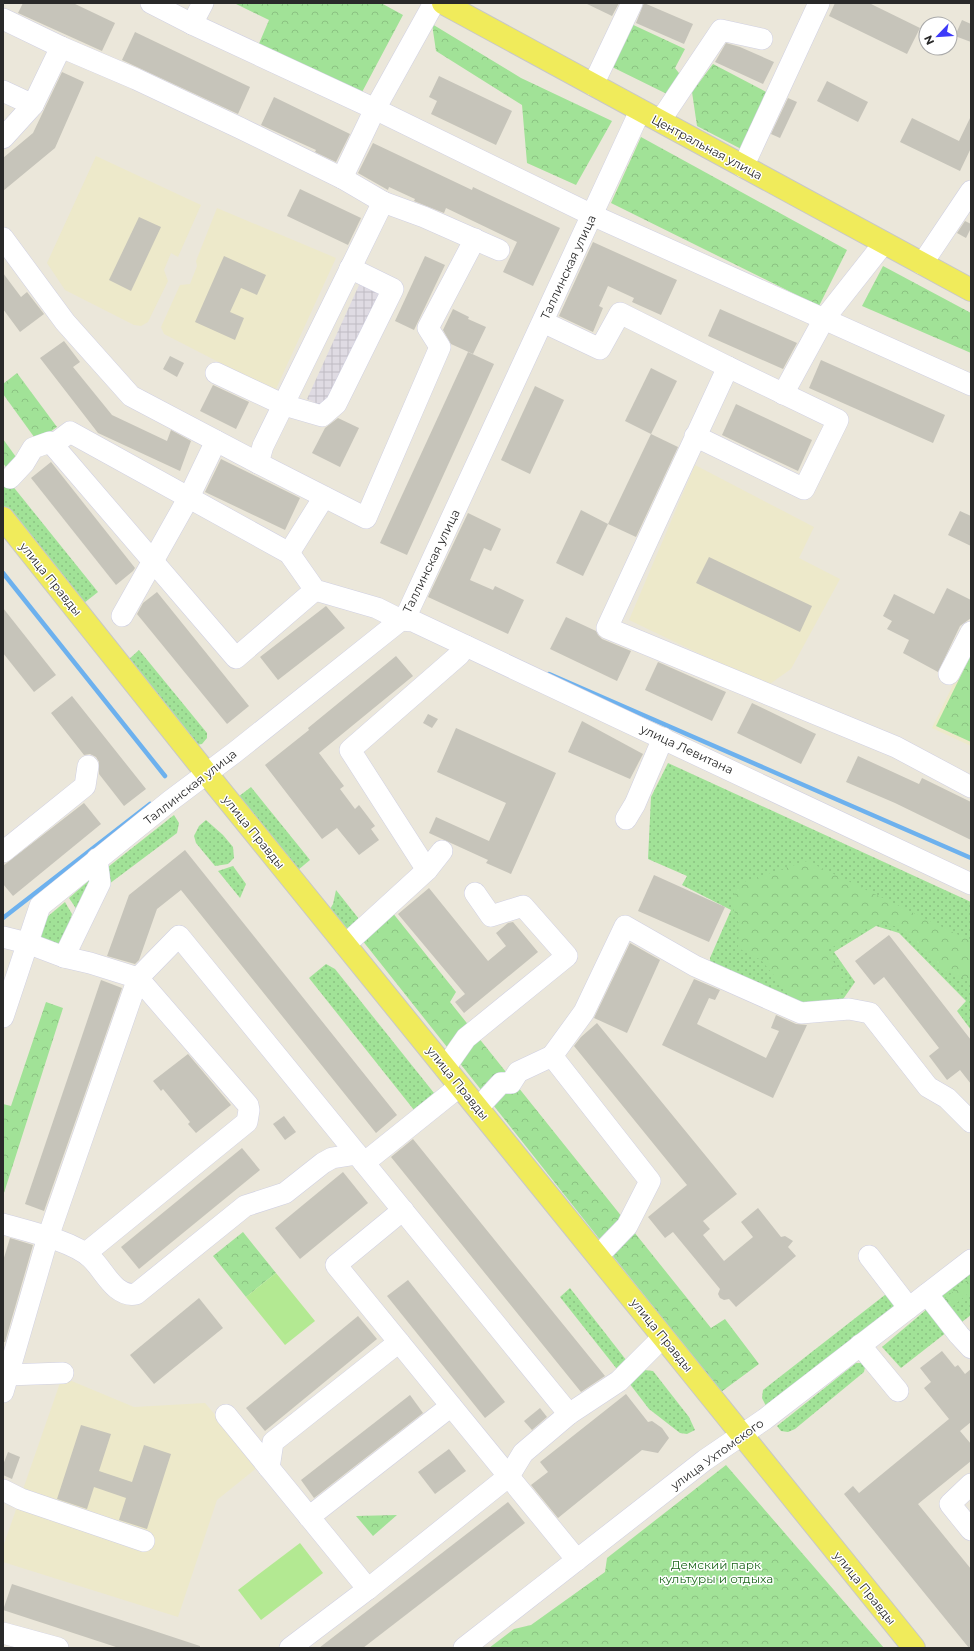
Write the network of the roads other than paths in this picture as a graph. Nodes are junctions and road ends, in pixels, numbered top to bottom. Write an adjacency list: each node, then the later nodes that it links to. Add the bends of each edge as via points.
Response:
1 (151, 3): 8 (street)
2 (203, 3): 8 (street)
3 (434, 3): 14 (street)
4 (443, 3): 11 (main road, Центральная улица)
5 (632, 3): 11 (street)
6 (819, 3): 18 (street)
7 (3, 19): 10 (street)
8 (192, 24): 14 (street)
9 (762, 39): 16 (street, via 721,30)
10 (60, 47): 13 (street); 19 (street, via 136,78)
11 (593, 85): 15 (main road, Центральная улица)
12 (3, 90): 13 (street)
13 (33, 105): 17 (street)
14 (376, 109): 19 (street); 22 (street)
15 (640, 111): 16 (main road, Центральная улица); 22 (street, Таллинская улица)
16 (660, 121): 18 (main road, Центральная улица)
17 (3, 138)
18 (744, 167): 25 (main road, Центральная улица)
19 (342, 178): 20 (street)
20 (383, 202): 24 (street); 28 (street)
21 (968, 203): 27 (street)
22 (592, 215): 30 (street); 31 (street, Таллинская улица)
23 (3, 238): 38 (street, via 65,322 131,396)
24 (475, 239): 26 (street); 43 (street, via 428,328 440,347 366,518)
25 (884, 243): 27 (main road, Центральная улица); 30 (street)
26 (499, 250)
27 (922, 264): 29 (main road, Центральная улица)
28 (350, 268): 36 (street); 36 (street, via 393,289 336,404 322,416)
29 (971, 290)
30 (824, 320): 34 (street); 35 (street)
31 (543, 322): 32 (street, via 600,349 620,313); 49 (street, Таллинская улица, via 408,612)
32 (728, 367): 35 (street); 37 (street)
33 (216, 373): 36 (street)
34 (971, 384)
35 (783, 394): 37 (street, via 838,420 804,489)
36 (284, 405): 40 (street, via 263,446)
37 (695, 436): 56 (street, via 607,628 896,747)
38 (216, 441): 40 (street); 42 (street)
39 (53, 445): 41 (street, via 50,442 33,448); 42 (street, via 70,432); 46 (street)
40 (258, 463): 43 (street)
41 (10, 478)
42 (189, 497): 45 (street); 46 (street)
43 (324, 497): 45 (street)
44 (3, 518): 55 (main road, улица Правды)
45 (290, 553): 47 (street)
46 (153, 561): 47 (street, via 236,658); 48 (street)
47 (315, 590): 49 (street, улица Левитана, via 376,608)
48 (122, 616)
49 (401, 620): 51 (street, улица Левитана, via 413,621); 55 (street, Таллинская улица)
50 (971, 632): 52 (street)
51 (466, 646): 53 (street, улица Левитана); 61 (street, via 459,655 350,750)
52 (949, 674)
53 (663, 738): 57 (street); 62 (street, улица Левитана)
54 (88, 766): 59 (street, via 85,786)
55 (207, 774): 60 (street, Таллинская улица); 66 (main road, улица Правды)
56 (971, 786)
57 (626, 819)
58 (442, 851): 61 (street)
59 (3, 852)
60 (97, 860): 65 (street, Таллинская улица, via 40,906); 67 (street, via 100,883)
61 (427, 870): 66 (street)
62 (971, 884)
63 (474, 893): 71 (street, via 491,916 523,906 567,956 466,1038)
64 (3, 937): 65 (street)
65 (27, 943): 67 (street); 69 (street, Таллинская улица)
66 (345, 945): 71 (main road, улица Правды)
67 (64, 957): 68 (street)
68 (138, 978): 75 (street, via 179,936); 78 (street); 79 (street, via 243,1098 248,1105 249,1117 247,1122)
69 (3, 1017)
70 (552, 1056): 73 (street, via 518,1072 511,1082 500,1083); 74 (street, via 584,1012 625,926 695,966 801,1013 849,1009 870,1013 928,1087 947,1098); 80 (street, via 650,1181 627,1226)
71 (445, 1068): 72 (main road, улица Правды)
72 (460, 1086): 73 (main road, улица Правды); 75 (street)
73 (478, 1108): 80 (main road, улица Правды)
74 (971, 1122)
75 (361, 1159): 76 (street); 79 (street, via 338,1156 327,1160 285,1193 245,1206 136,1294 120,1292)
76 (403, 1210): 86 (street, via 336,1265); 93 (street)
77 (3, 1224): 78 (street)
78 (48, 1237): 79 (street, via 80,1249); 90 (street)
79 (86, 1254)
80 (598, 1256): 85 (main road, улица Правды)
81 (869, 1256): 84 (street)
82 (971, 1260): 83 (street, улица Ухтомского)
83 (927, 1294): 84 (street, улица Ухтомского); 88 (street)
84 (909, 1308): 87 (street, улица Ухтомского)
85 (663, 1337): 93 (street, via 619,1380); 95 (main road, улица Правды)
86 (399, 1342): 92 (street); 96 (street, via 273,1442)
87 (860, 1346): 91 (street); 95 (street, улица Ухтомского)
88 (971, 1348)
89 (63, 1373): 90 (street)
90 (5, 1384)
91 (898, 1391)
92 (451, 1406): 97 (street); 100 (street)
93 (569, 1414): 97 (street, via 523,1453)
94 (226, 1415): 96 (street)
95 (742, 1435): 103 (street, улица Ухтомского, via 705,1460); 109 (main road, улица Правды)
96 (269, 1468): 100 (street)
97 (509, 1476): 103 (street); 104 (street)
98 (971, 1484): 101 (street, via 950,1504)
99 (3, 1490): 102 (street, via 21,1499)
100 (309, 1517): 104 (street)
101 (971, 1530)
102 (144, 1541)
103 (577, 1560): 108 (street, улица Ухтомского)
104 (368, 1590): 107 (street)
105 (3, 1633): 106 (street)
106 (58, 1648)
107 (290, 1648)
108 (464, 1648)
109 (914, 1648)

